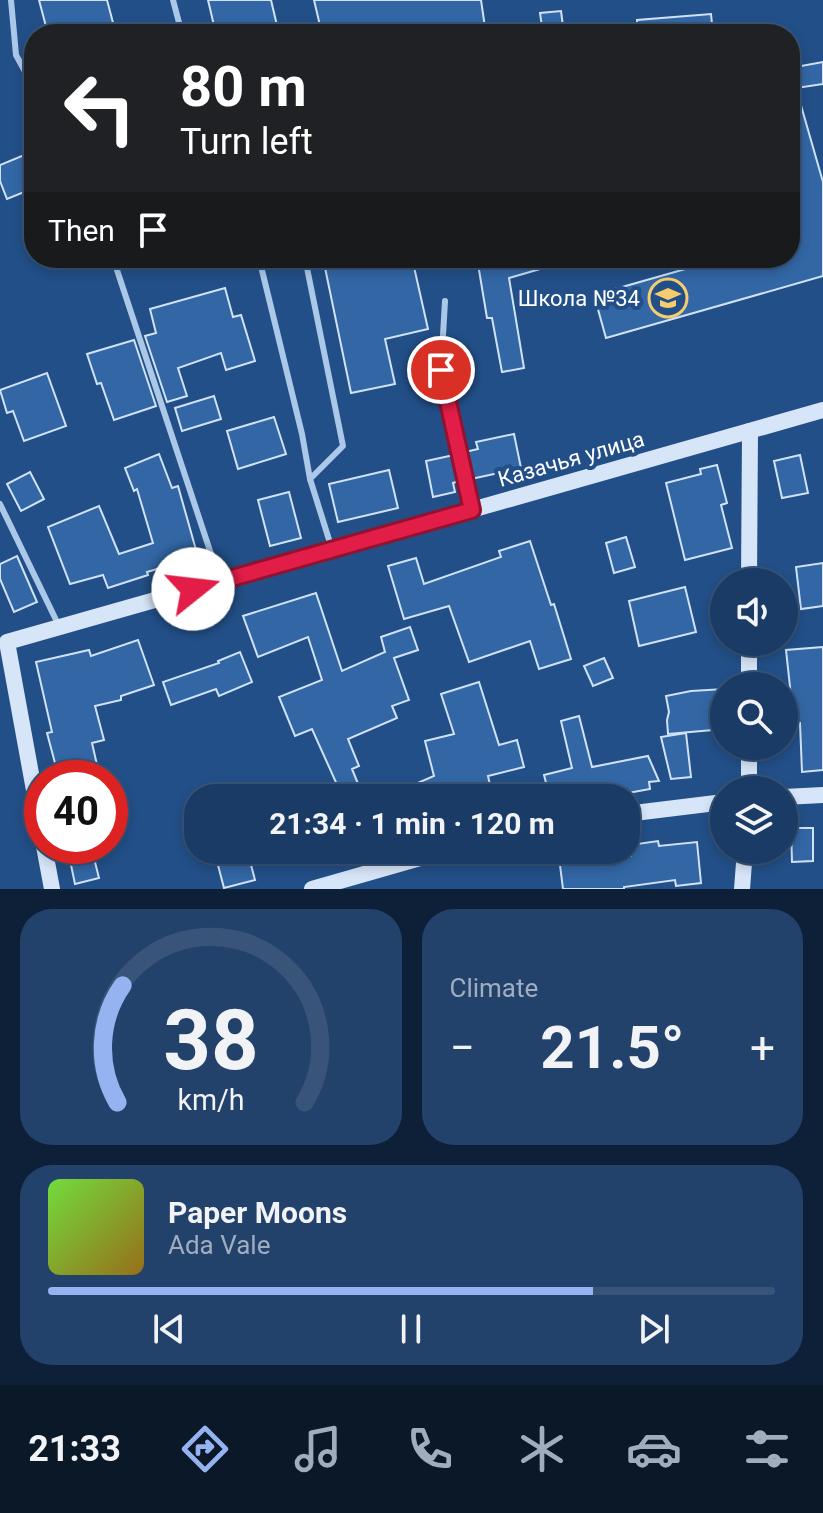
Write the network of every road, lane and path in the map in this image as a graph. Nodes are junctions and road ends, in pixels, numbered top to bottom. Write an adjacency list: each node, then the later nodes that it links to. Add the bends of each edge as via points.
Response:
1 (11, 0): 4 (lane, via 16,55)
2 (173, 0): 3 (lane)
3 (179, 24)
4 (24, 70)
5 (116, 268): 16 (lane)
6 (261, 268): 11 (lane)
7 (309, 268): 11 (lane, via 343,446)
8 (445, 301): 13 (lane, via 441,370)
9 (823, 410): 10 (street, Казачья улица)
10 (750, 431): 13 (street, Казачья улица); 15 (street)
11 (310, 479): 14 (lane)
12 (0, 504): 17 (lane)
13 (472, 510): 14 (street, Казачья улица)
14 (332, 550): 16 (street, Казачья улица)
15 (749, 568)
16 (220, 582): 17 (street, Казачья улица)
17 (60, 627): 18 (street, Казачья улица, via 7,642)
18 (29, 760)
19 (823, 795): 20 (street)
20 (798, 796)
21 (710, 804): 22 (street)
22 (640, 812)
23 (47, 864): 26 (street)
24 (399, 864): 27 (street)
25 (744, 864): 28 (street)
26 (52, 889)
27 (312, 889)
28 (742, 889)

